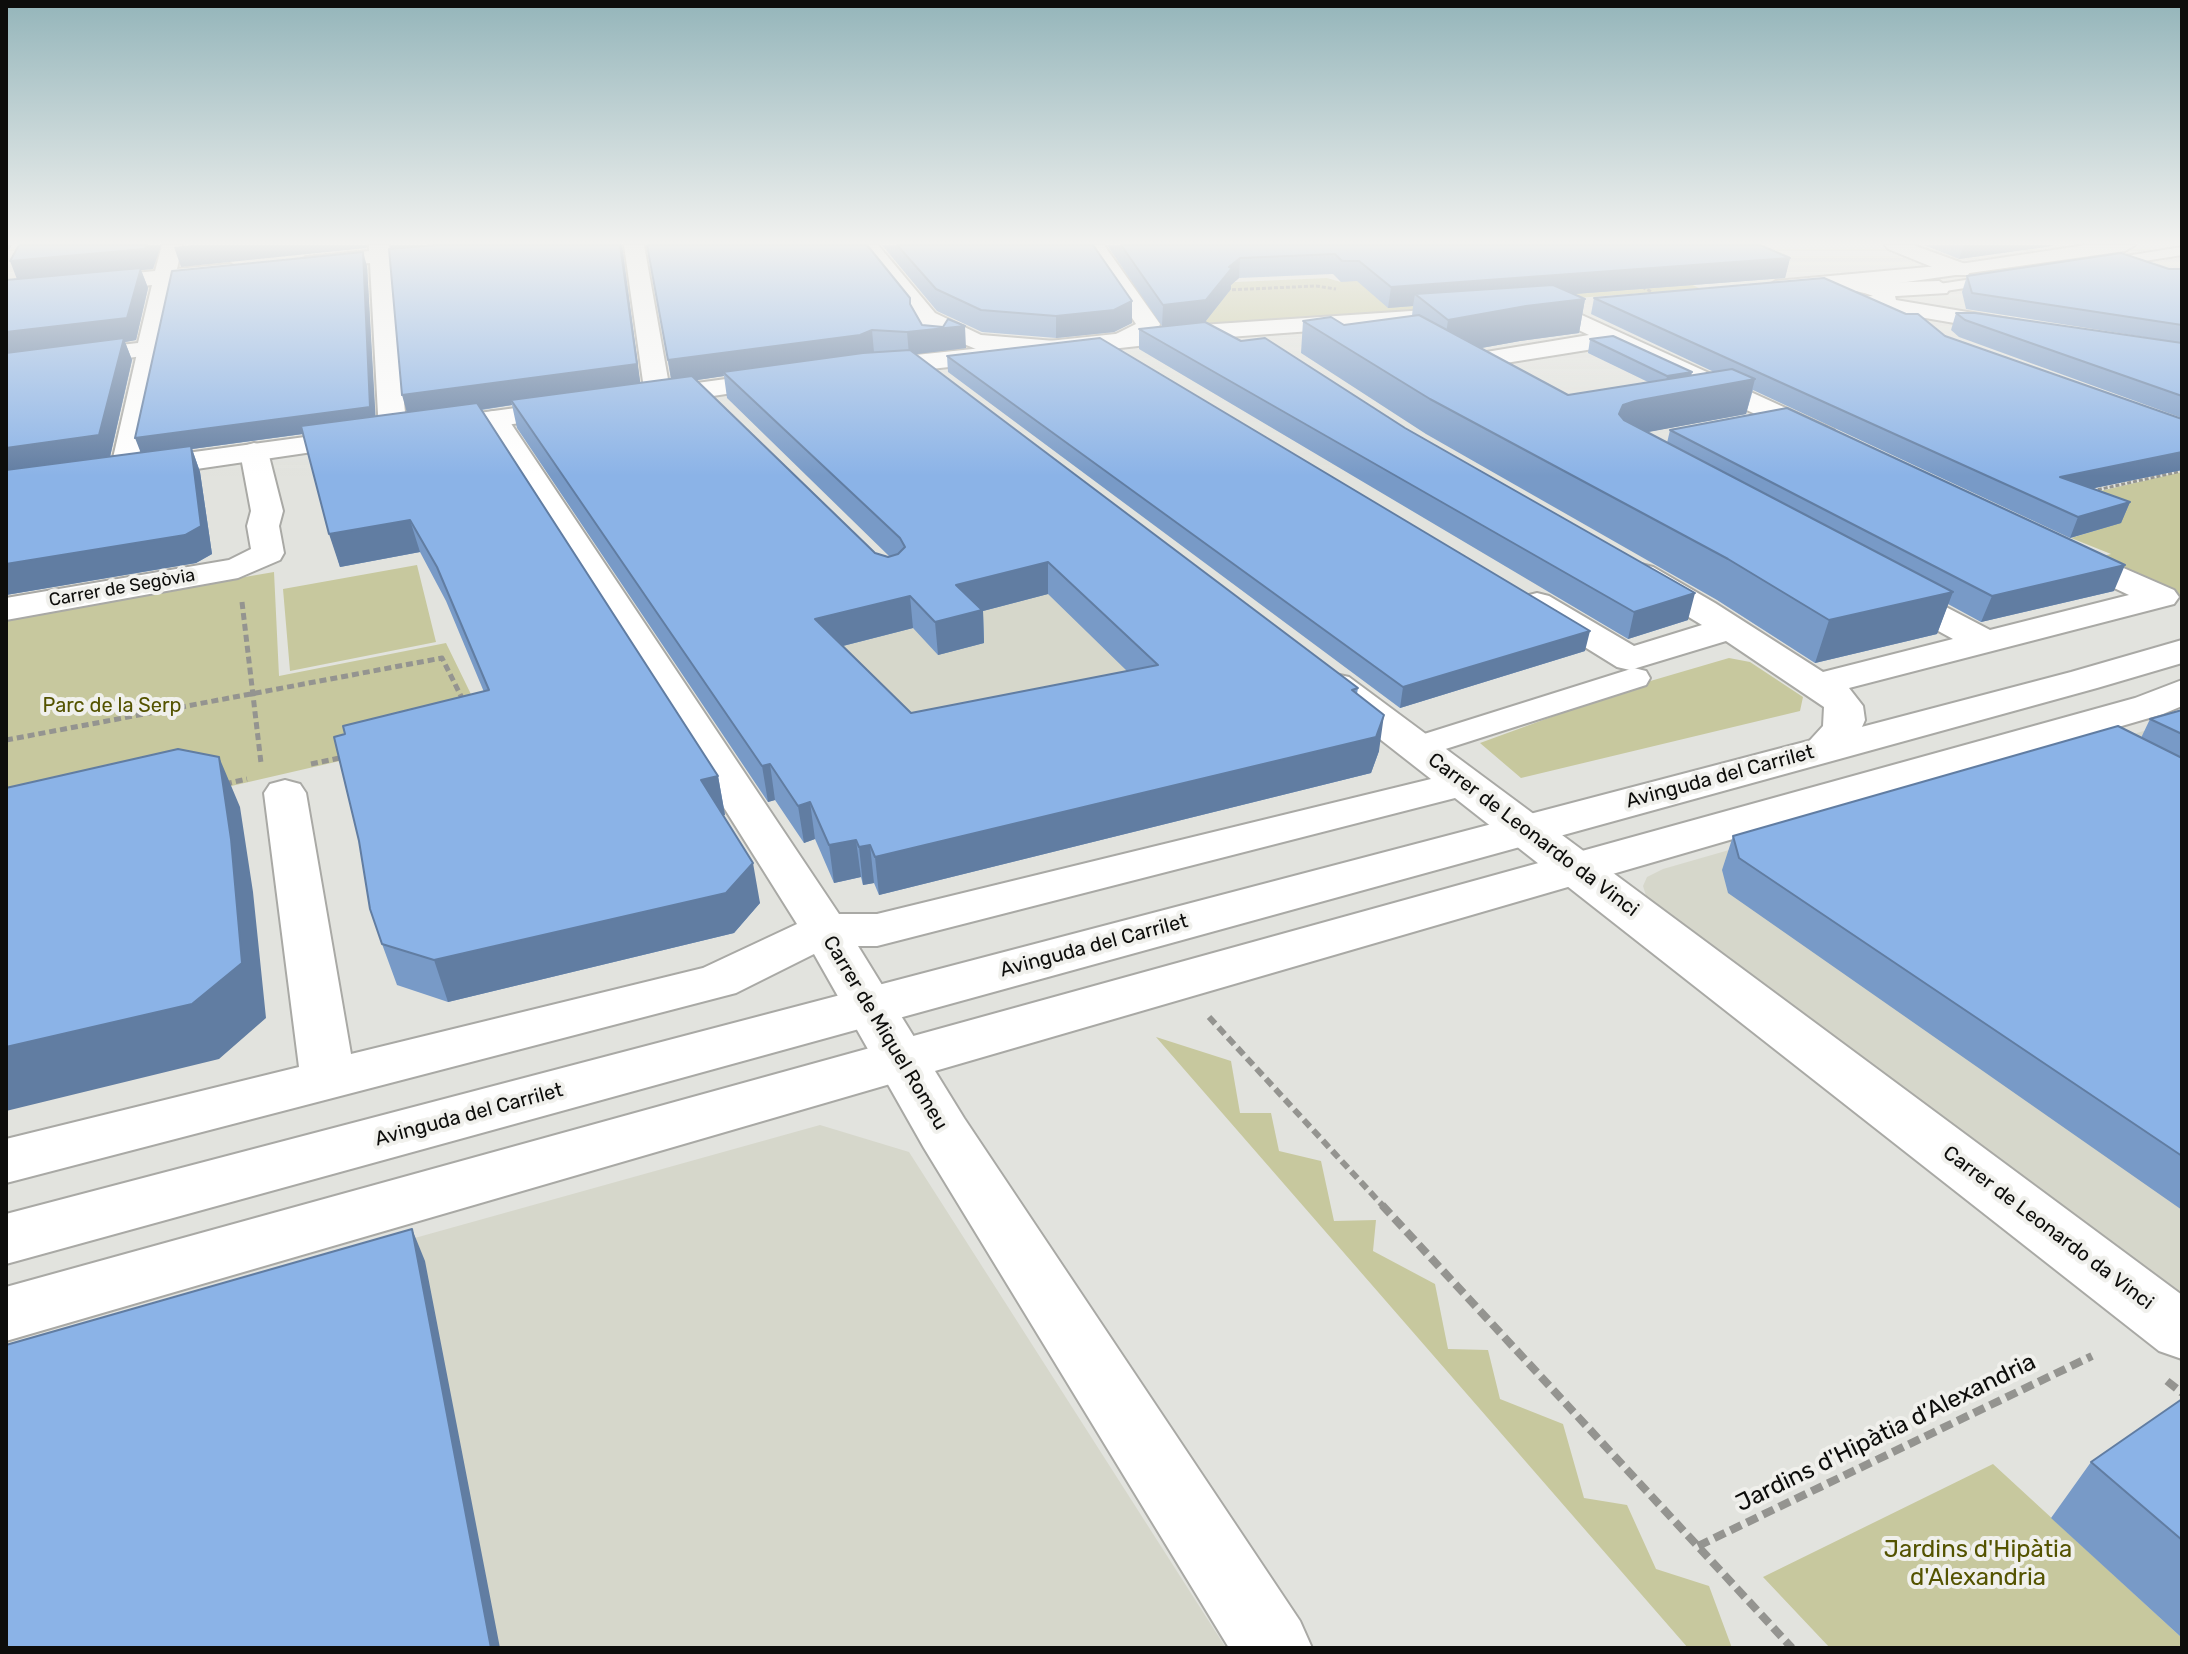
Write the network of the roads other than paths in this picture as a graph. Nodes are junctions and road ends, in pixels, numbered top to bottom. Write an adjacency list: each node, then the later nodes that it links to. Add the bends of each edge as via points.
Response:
1 (155, 322): 20 (street)
2 (390, 322): 37 (street)
3 (646, 322): 30 (street)
4 (926, 322): 21 (street, via 937,339)
5 (936, 322): 17 (street)
6 (1147, 322): 14 (street, via 1149,327)
7 (1345, 322): 12 (street)
8 (1574, 322): 16 (street)
9 (1930, 322): 11 (street)
10 (1932, 322): 11 (street)
11 (1940, 327): 13 (street)
12 (1250, 329): 15 (street); 22 (street)
13 (2034, 330)
14 (1141, 331): 15 (street); 17 (street, via 1043,332); 18 (street)
15 (1201, 332): 18 (street)
16 (1615, 338): 28 (street); 29 (street, via 1474,364)
17 (976, 342): 19 (street); 21 (street)
18 (1112, 343): 19 (street); 25 (street)
19 (1055, 348): 21 (street)
20 (149, 349): 23 (street); 40 (street)
21 (922, 357): 24 (street); 27 (street)
22 (1287, 359)
23 (6, 366)
24 (860, 367)
25 (1145, 368)
26 (809, 375): 30 (street, via 711,400)
27 (946, 388)
28 (1728, 391): 31 (street); 34 (street)
29 (1526, 395)
30 (658, 396): 32 (street)
31 (1685, 398)
32 (627, 401)
33 (596, 405): 35 (street)
34 (1787, 418): 36 (street); 38 (street)
35 (494, 419): 37 (street); 60 (street, Carrer de Miquel Romeu)
36 (1732, 428)
37 (393, 433): 39 (street)
38 (1854, 450)
39 (254, 452): 40 (street); 46 (street, Carrer de Segòvia, via 267,511 263,526 268,553 239,578)
40 (123, 471): 41 (street)
41 (93, 475)
42 (2038, 540): 48 (street, via 2162,597)
43 (1621, 563): 47 (street)
44 (1867, 578): 48 (street)
45 (1514, 589): 50 (street)
46 (6, 609)
47 (1731, 628): 50 (street); 52 (street)
48 (1985, 642): 52 (street)
49 (2182, 651): 55 (street, Avinguda del Carrilet)
50 (1632, 668): 54 (street)
51 (1315, 669): 57 (street, Carrer de Leonardo da Vinci)
52 (1817, 685): 55 (street, via 1846,707 1840,733)
53 (2171, 699): 59 (street, via 2082,735)
54 (1433, 742)
55 (1822, 749): 58 (street, Avinguda del Carrilet)
56 (274, 779): 63 (street)
57 (1465, 783): 58 (street, Carrer de Leonardo da Vinci); 60 (street, via 877,930)
58 (1525, 829): 59 (street, Carrer de Leonardo da Vinci); 61 (street, Avinguda del Carrilet)
59 (1576, 868): 62 (street); 67 (street, Carrer de Leonardo da Vinci)
60 (824, 930): 61 (street, Carrer de Miquel Romeu); 63 (street, via 718,981)
61 (869, 1006): 62 (street, Carrer de Miquel Romeu); 65 (street, Avinguda del Carrilet)
62 (901, 1060): 66 (street); 68 (street, Carrer de Miquel Romeu)
63 (328, 1080): 64 (street)
64 (6, 1161)
65 (6, 1239)
66 (6, 1314)
67 (2182, 1331)
68 (1273, 1648)

